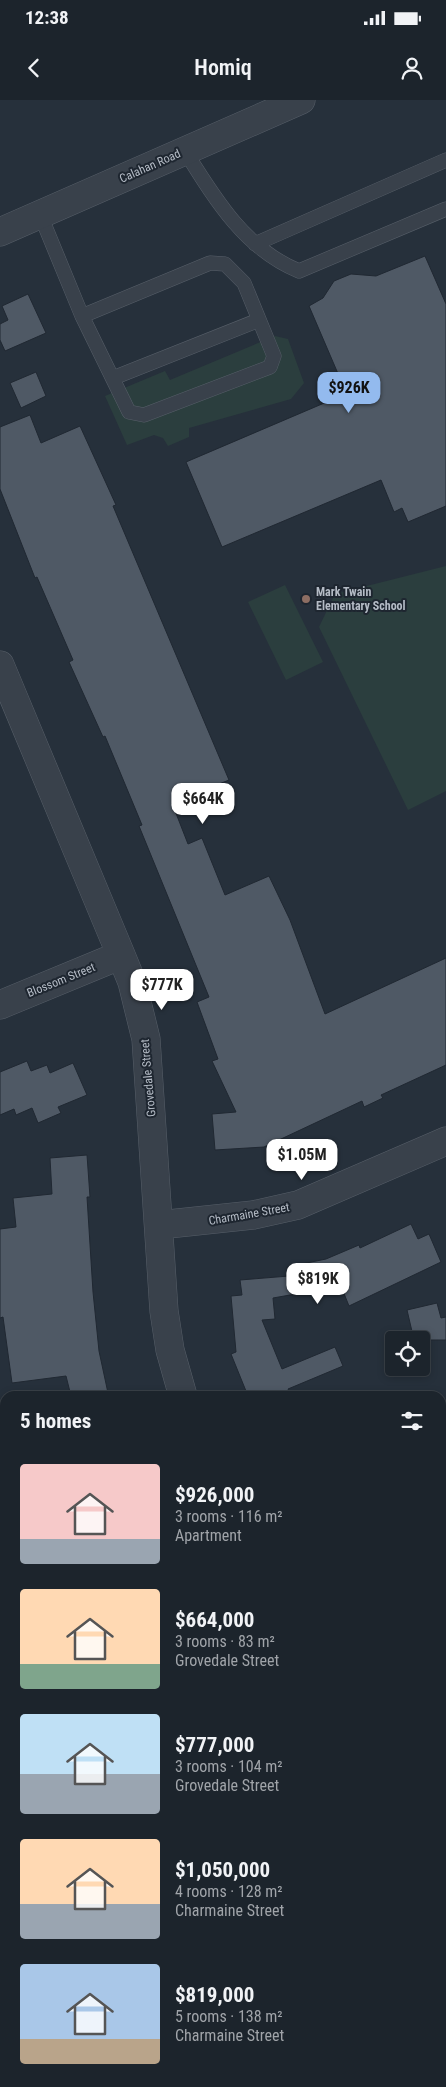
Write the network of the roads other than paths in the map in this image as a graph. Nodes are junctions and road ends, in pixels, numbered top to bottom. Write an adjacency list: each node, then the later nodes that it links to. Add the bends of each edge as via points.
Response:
1 (301, 100): 2 (street, Calahan Road)
2 (185, 151): 5 (street, Calahan Road); 7 (lane, via 227,215)
3 (446, 160): 7 (lane)
4 (446, 208): 7 (lane, via 299,271 282,264)
5 (40, 214): 6 (street, Calahan Road); 8 (lane)
6 (0, 232)
7 (254, 244)
8 (82, 316): 9 (lane, via 210,263 225,264 244,283); 10 (lane)
9 (259, 320): 10 (lane); 10 (lane, via 274,356 270,367 144,415 129,412)
10 (113, 378)
11 (0, 665): 12 (street, Grovedale Street)
12 (122, 955): 13 (street, Blossom Street); 15 (street, Grovedale Street, via 146,1039)
13 (0, 1005)
14 (446, 1140): 15 (street, Charmaine Street, via 298,1205 236,1218)
15 (159, 1225): 16 (street, Grovedale Street, via 164,1311 170,1350)
16 (182, 1391)

